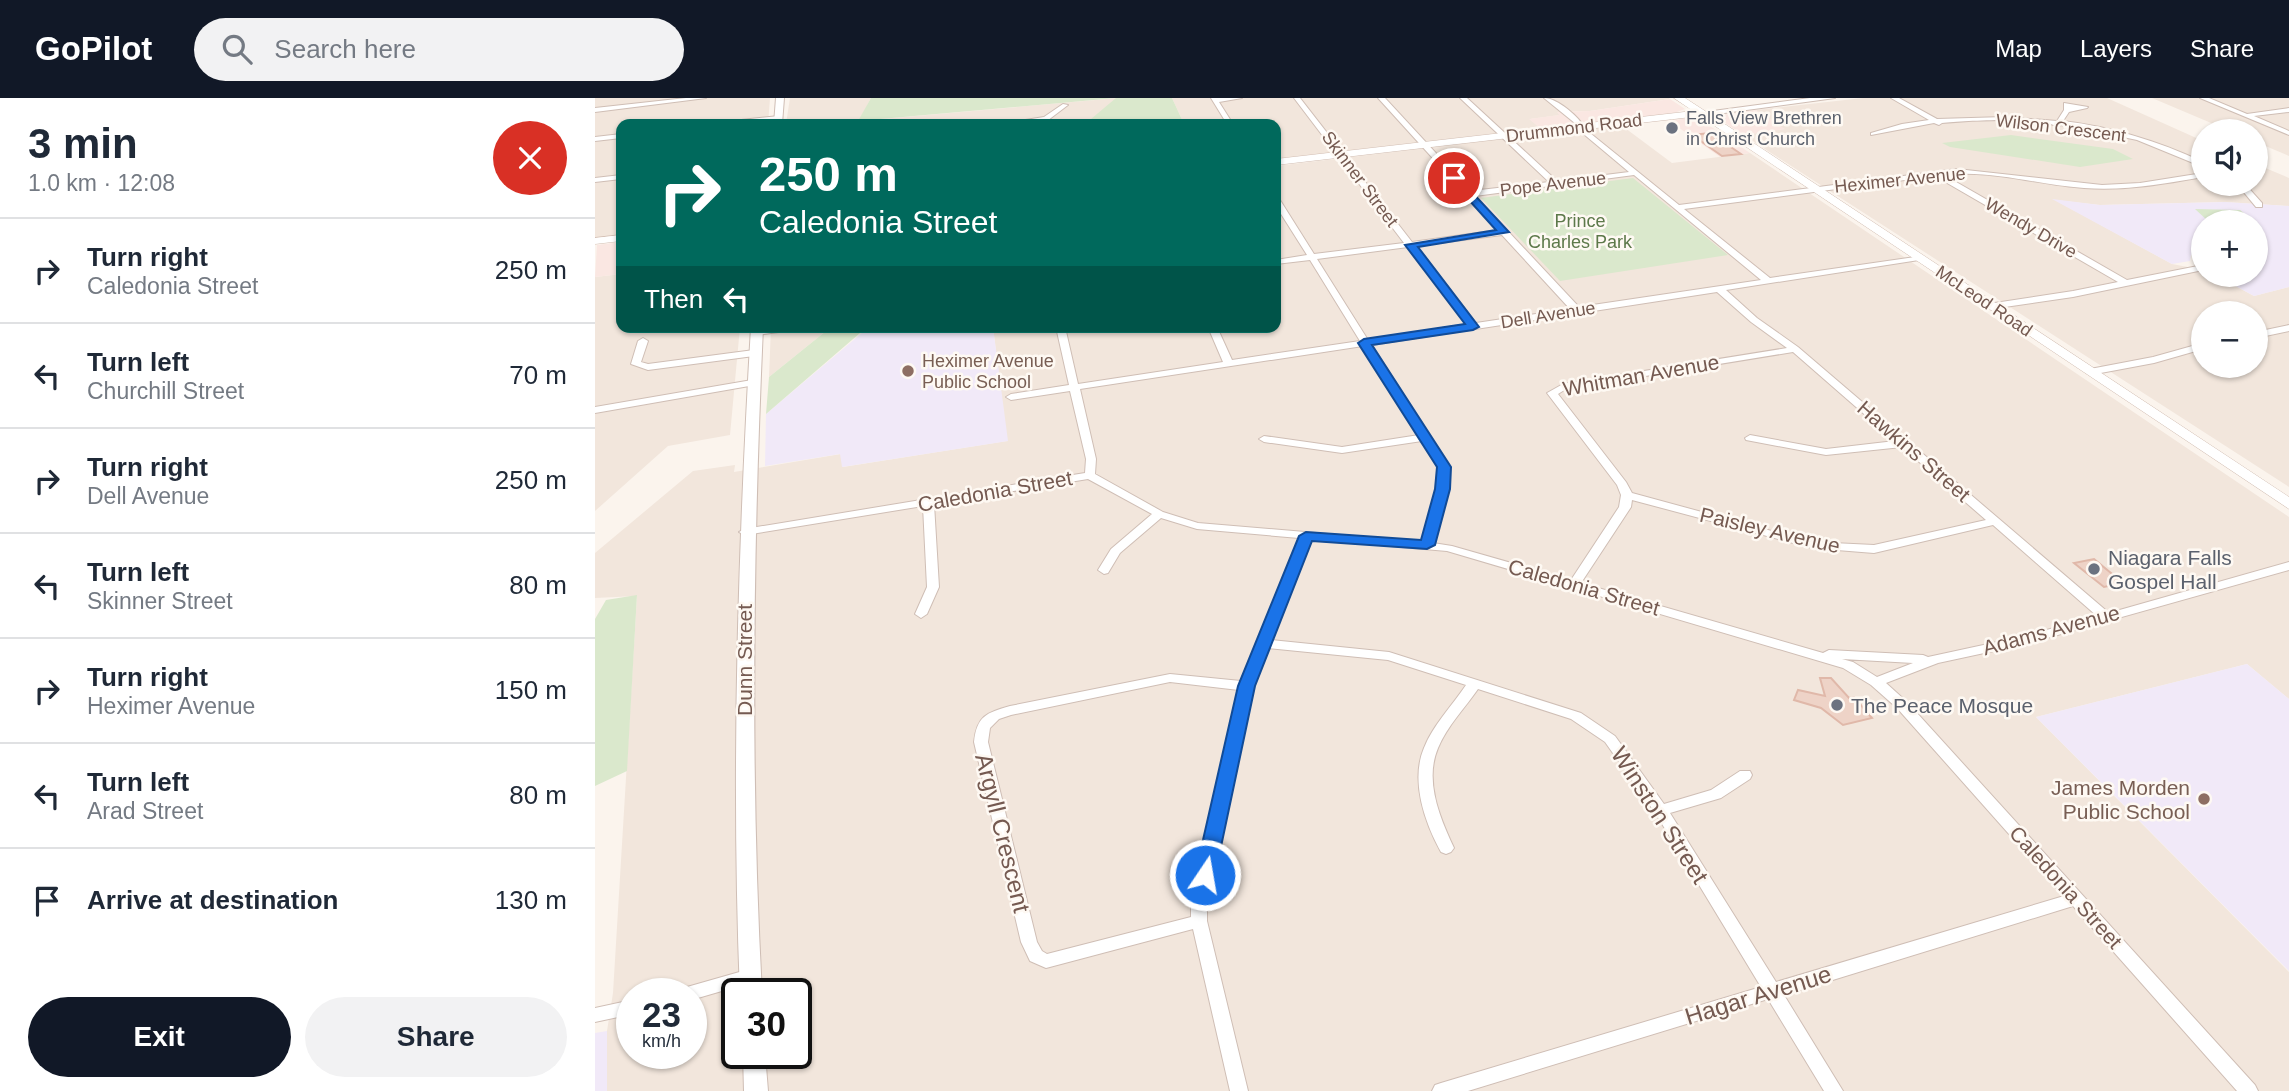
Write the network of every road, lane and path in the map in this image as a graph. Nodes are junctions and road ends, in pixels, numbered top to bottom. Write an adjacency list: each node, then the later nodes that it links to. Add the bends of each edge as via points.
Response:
1 (703, 98): 15 (street)
2 (780, 98): 20 (street)
3 (1239, 98): 12 (street)
4 (1297, 98): 32 (street, Skinner Street)
5 (1381, 98): 31 (street)
6 (1463, 98): 28 (street)
7 (1547, 98): 25 (street)
8 (1679, 98): 18 (main road, McLeod Road)
9 (1831, 98): 13 (street, Drummond Road)
10 (1893, 98): 23 (street)
11 (2203, 98): 19 (street)
12 (1215, 99): 22 (street)
13 (1792, 100): 18 (street, Drummond Road)
14 (1065, 105): 21 (street)
15 (595, 110)
16 (2067, 110): 24 (street)
17 (2289, 110): 19 (street)
18 (1702, 113): 25 (main road, Drummond Road); 41 (main road, McLeod Road)
19 (2245, 116): 26 (street)
20 (778, 119)
21 (1046, 119)
22 (1227, 119)
23 (1939, 123): 24 (street, Wilson Crescent, via 1991,118); 27 (street, Wilson Crescent)
24 (2057, 125): 33 (street, Wilson Crescent, via 2137,137)
25 (1581, 127): 28 (main road, Drummond Road); 35 (street)
26 (2289, 133)
27 (1873, 134)
28 (1504, 136): 31 (main road, Drummond Road); 40 (street)
29 (616, 137): 30 (street)
30 (595, 139)
31 (1423, 145): 32 (main road, Drummond Road); 42 (street)
32 (1340, 155): 34 (main road, Drummond Road); 50 (street, Skinner Street)
33 (2191, 160)
34 (1281, 161)
35 (1636, 173): 40 (street, Pope Avenue); 45 (street)
36 (1936, 173): 37 (street, Heximer Avenue, via 1996,173 2099,190); 41 (street, Heximer Avenue); 56 (street, Wendy Drive)
37 (2191, 177)
38 (616, 178): 39 (street)
39 (595, 180)
40 (1555, 183): 42 (street, Pope Avenue)
41 (1813, 189): 45 (street, Heximer Avenue); 52 (main road, McLeod Road)
42 (1469, 194): 47 (street)
43 (2251, 196): 44 (street)
44 (2259, 205)
45 (1679, 207): 55 (street)
46 (1281, 208): 51 (street)
47 (1504, 232): 50 (street); 59 (street)
48 (616, 239): 49 (main road)
49 (595, 241)
50 (1411, 245): 51 (street); 60 (street, Skinner Street)
51 (1311, 258): 53 (street); 67 (street)
52 (1919, 258): 55 (street, Dell Avenue); 58 (main road, McLeod Road)
53 (1281, 261)
54 (2191, 269): 56 (street)
55 (1768, 281): 57 (street, Dell Avenue)
56 (2126, 283): 58 (street)
57 (1719, 289): 59 (street, Dell Avenue); 68 (street, Hawkins Street)
58 (1991, 306): 72 (main road, McLeod Road)
59 (1576, 310): 60 (street, Dell Avenue)
60 (1473, 327): 67 (street, Dell Avenue)
61 (2289, 328): 62 (street)
62 (2268, 332)
63 (757, 333): 70 (street, Dunn Street)
64 (1062, 333): 74 (street)
65 (1215, 333): 71 (street)
66 (643, 341): 70 (street, via 636,365 648,368)
67 (1364, 343): 71 (street, Dell Avenue); 77 (street)
68 (1795, 349): 80 (street, Hawkins Street); 82 (street, Whitman Avenue, via 1556,389 1554,397)
69 (2191, 349): 72 (street)
70 (754, 353): 73 (street, Dunn Street)
71 (1228, 363): 74 (street, Dell Avenue)
72 (2090, 372): 84 (main road, McLeod Road)
73 (752, 383): 76 (street); 87 (street, Dunn Street)
74 (1076, 387): 75 (street, Dell Avenue); 81 (street, via 1091,459)
75 (1011, 397)
76 (595, 410)
77 (1426, 437): 79 (street, via 1342,450); 89 (street, via 1444,467 1443,489)
78 (1750, 438): 80 (street, via 1826,452)
79 (1265, 439)
80 (1905, 443): 86 (street, Hawkins Street)
81 (1090, 475): 83 (street, Caledonia Street); 85 (street, Caledonia Street)
82 (1627, 495): 86 (street, Paisley Avenue, via 1842,549 1874,549); 92 (street, via 1625,507)
83 (928, 502): 87 (street, Caledonia Street); 93 (street, via 933,587)
84 (2289, 504)
85 (1159, 514): 88 (street, Caledonia Street, via 1197,526); 91 (street, via 1115,551)
86 (1996, 521): 94 (street, Hawkins Street)
87 (745, 532): 106 (street, Dunn Street)
88 (1306, 536): 89 (street, Caledonia Street); 95 (street)
89 (1427, 545): 92 (street, Caledonia Street)
90 (2289, 566): 94 (street, Adams Avenue)
91 (1104, 569)
92 (1574, 584): 96 (street, Caledonia Street)
93 (921, 614)
94 (2106, 617): 97 (street, Adams Avenue)
95 (1264, 644): 99 (street, Winston Street, via 1389,656); 100 (street)
96 (1815, 653): 97 (street, Adams Avenue); 98 (street, Caledonia Street)
97 (1935, 659): 98 (street, Adams Avenue)
98 (1876, 681): 104 (street, Caledonia Street)
99 (1475, 683): 102 (street, Winston Street, via 1576,716 1610,739); 103 (street, via 1430,749 1429,810)
100 (1246, 686): 105 (street, via 1199,902); 105 (street, Argyll Crescent, via 1170,678 1010,711 983,726 981,742 1036,956 1047,961)
101 (1745, 775): 102 (street, via 1716,794)
102 (1661, 810): 107 (street, Winston Street)
103 (1446, 848)
104 (2076, 899): 107 (street, Hagar Avenue); 115 (street, Caledonia Street)
105 (1199, 921): 112 (street)
106 (750, 978)
107 (1771, 990): 113 (street, Hagar Avenue); 114 (street, Winston Street)
108 (616, 1010): 109 (street)
109 (595, 1015)
110 (755, 1069): 111 (street)
111 (756, 1091)
112 (1240, 1091)
113 (1441, 1091)
114 (1834, 1091)
115 (2249, 1091)

